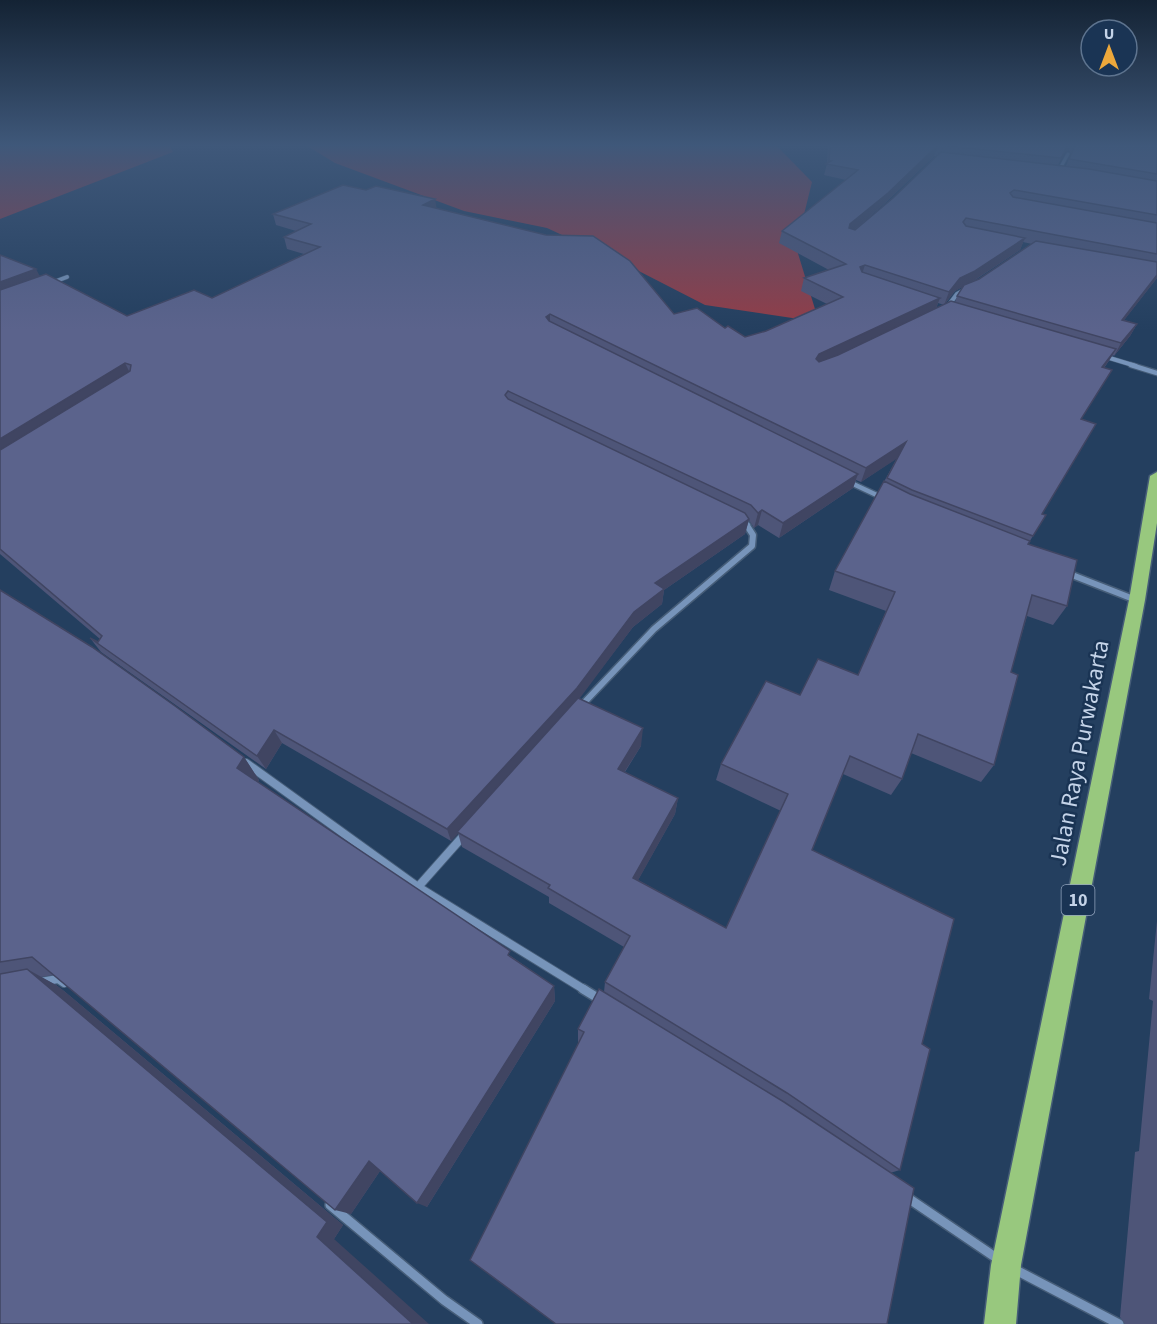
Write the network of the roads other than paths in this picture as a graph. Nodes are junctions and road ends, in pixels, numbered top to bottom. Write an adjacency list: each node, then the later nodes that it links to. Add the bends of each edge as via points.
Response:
1 (67, 277): 2 (street)
2 (45, 285)
3 (972, 286): 4 (street, via 957,294 946,310)
4 (956, 313)
5 (1100, 355): 6 (street)
6 (1157, 373)
7 (1157, 476): 12 (highway, Jalan Raya Purwakarta / 10)
8 (845, 480): 9 (street)
9 (884, 499)
10 (736, 518): 13 (street, via 751,529 755,540 752,546 654,629)
11 (1060, 570): 12 (street)
12 (1137, 600): 22 (highway, Jalan Raya Purwakarta / 10)
13 (573, 715)
14 (239, 758): 16 (street)
15 (471, 827): 16 (street)
16 (418, 887): 19 (street)
17 (29, 984): 18 (street, via 58,979)
18 (74, 991)
19 (611, 1006)
20 (899, 1192): 22 (street)
21 (318, 1194): 23 (street)
22 (1006, 1265): 24 (highway, Jalan Raya Purwakarta / 10); 25 (street)
23 (478, 1324)
24 (1000, 1324)
25 (1119, 1324)

